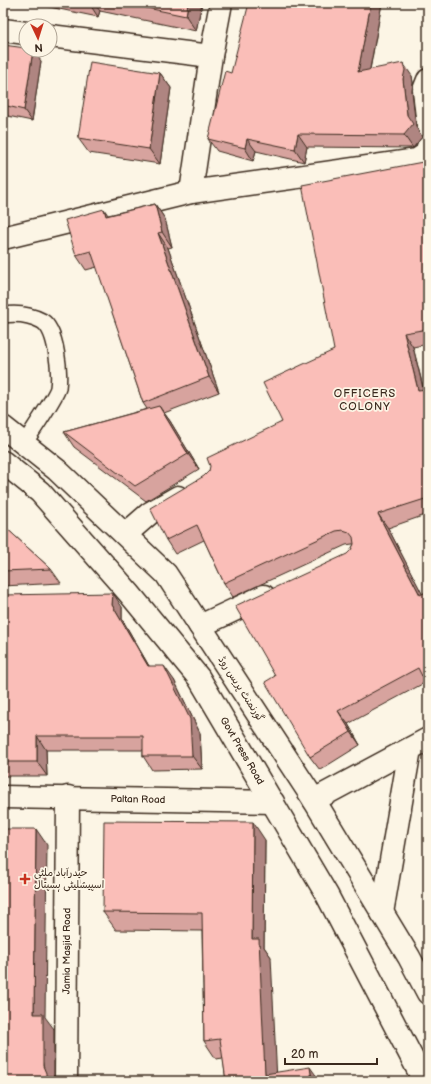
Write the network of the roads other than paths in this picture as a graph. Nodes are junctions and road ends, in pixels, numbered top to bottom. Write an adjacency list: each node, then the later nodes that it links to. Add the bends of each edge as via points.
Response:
1 (221, 3): 5 (street)
2 (3, 30): 3 (street)
3 (18, 32)
4 (58, 37): 5 (street)
5 (211, 56): 9 (street)
6 (428, 80): 7 (street, via 424,90)
7 (428, 126)
8 (428, 147): 9 (street, via 426,154 417,160)
9 (191, 192): 10 (street)
10 (3, 238)
11 (3, 315): 13 (lane, via 19,313 43,322 52,337 58,359 58,390)
12 (3, 427): 13 (street, گورنمنٹ پریس روڈ)
13 (24, 444): 16 (street, گورنمنٹ پریس روڈ, via 57,470)
14 (3, 462): 18 (street, Govt Press Road, via 40,492)
15 (195, 487): 16 (street, via 150,513)
16 (126, 534): 20 (street, گورنمنٹ پریس روڈ, via 166,574)
17 (279, 589): 20 (street)
18 (129, 593): 19 (street); 25 (street, Govt Press Road, via 199,678)
19 (106, 594)
20 (200, 626): 24 (street, گورنمنٹ پریس روڈ)
21 (419, 744): 24 (street); 26 (street)
22 (3, 797): 23 (street, Paltan Road)
23 (68, 797): 25 (street, Paltan Road); 28 (street, Jamia Masjid Road)
24 (314, 800): 26 (street, گورنمنٹ پریس روڈ)
25 (273, 802): 29 (street, Govt Press Road, via 327,895)
26 (382, 913): 27 (street, گورنمنٹ پریس روڈ)
27 (428, 993)
28 (66, 1081)
29 (424, 1081)

